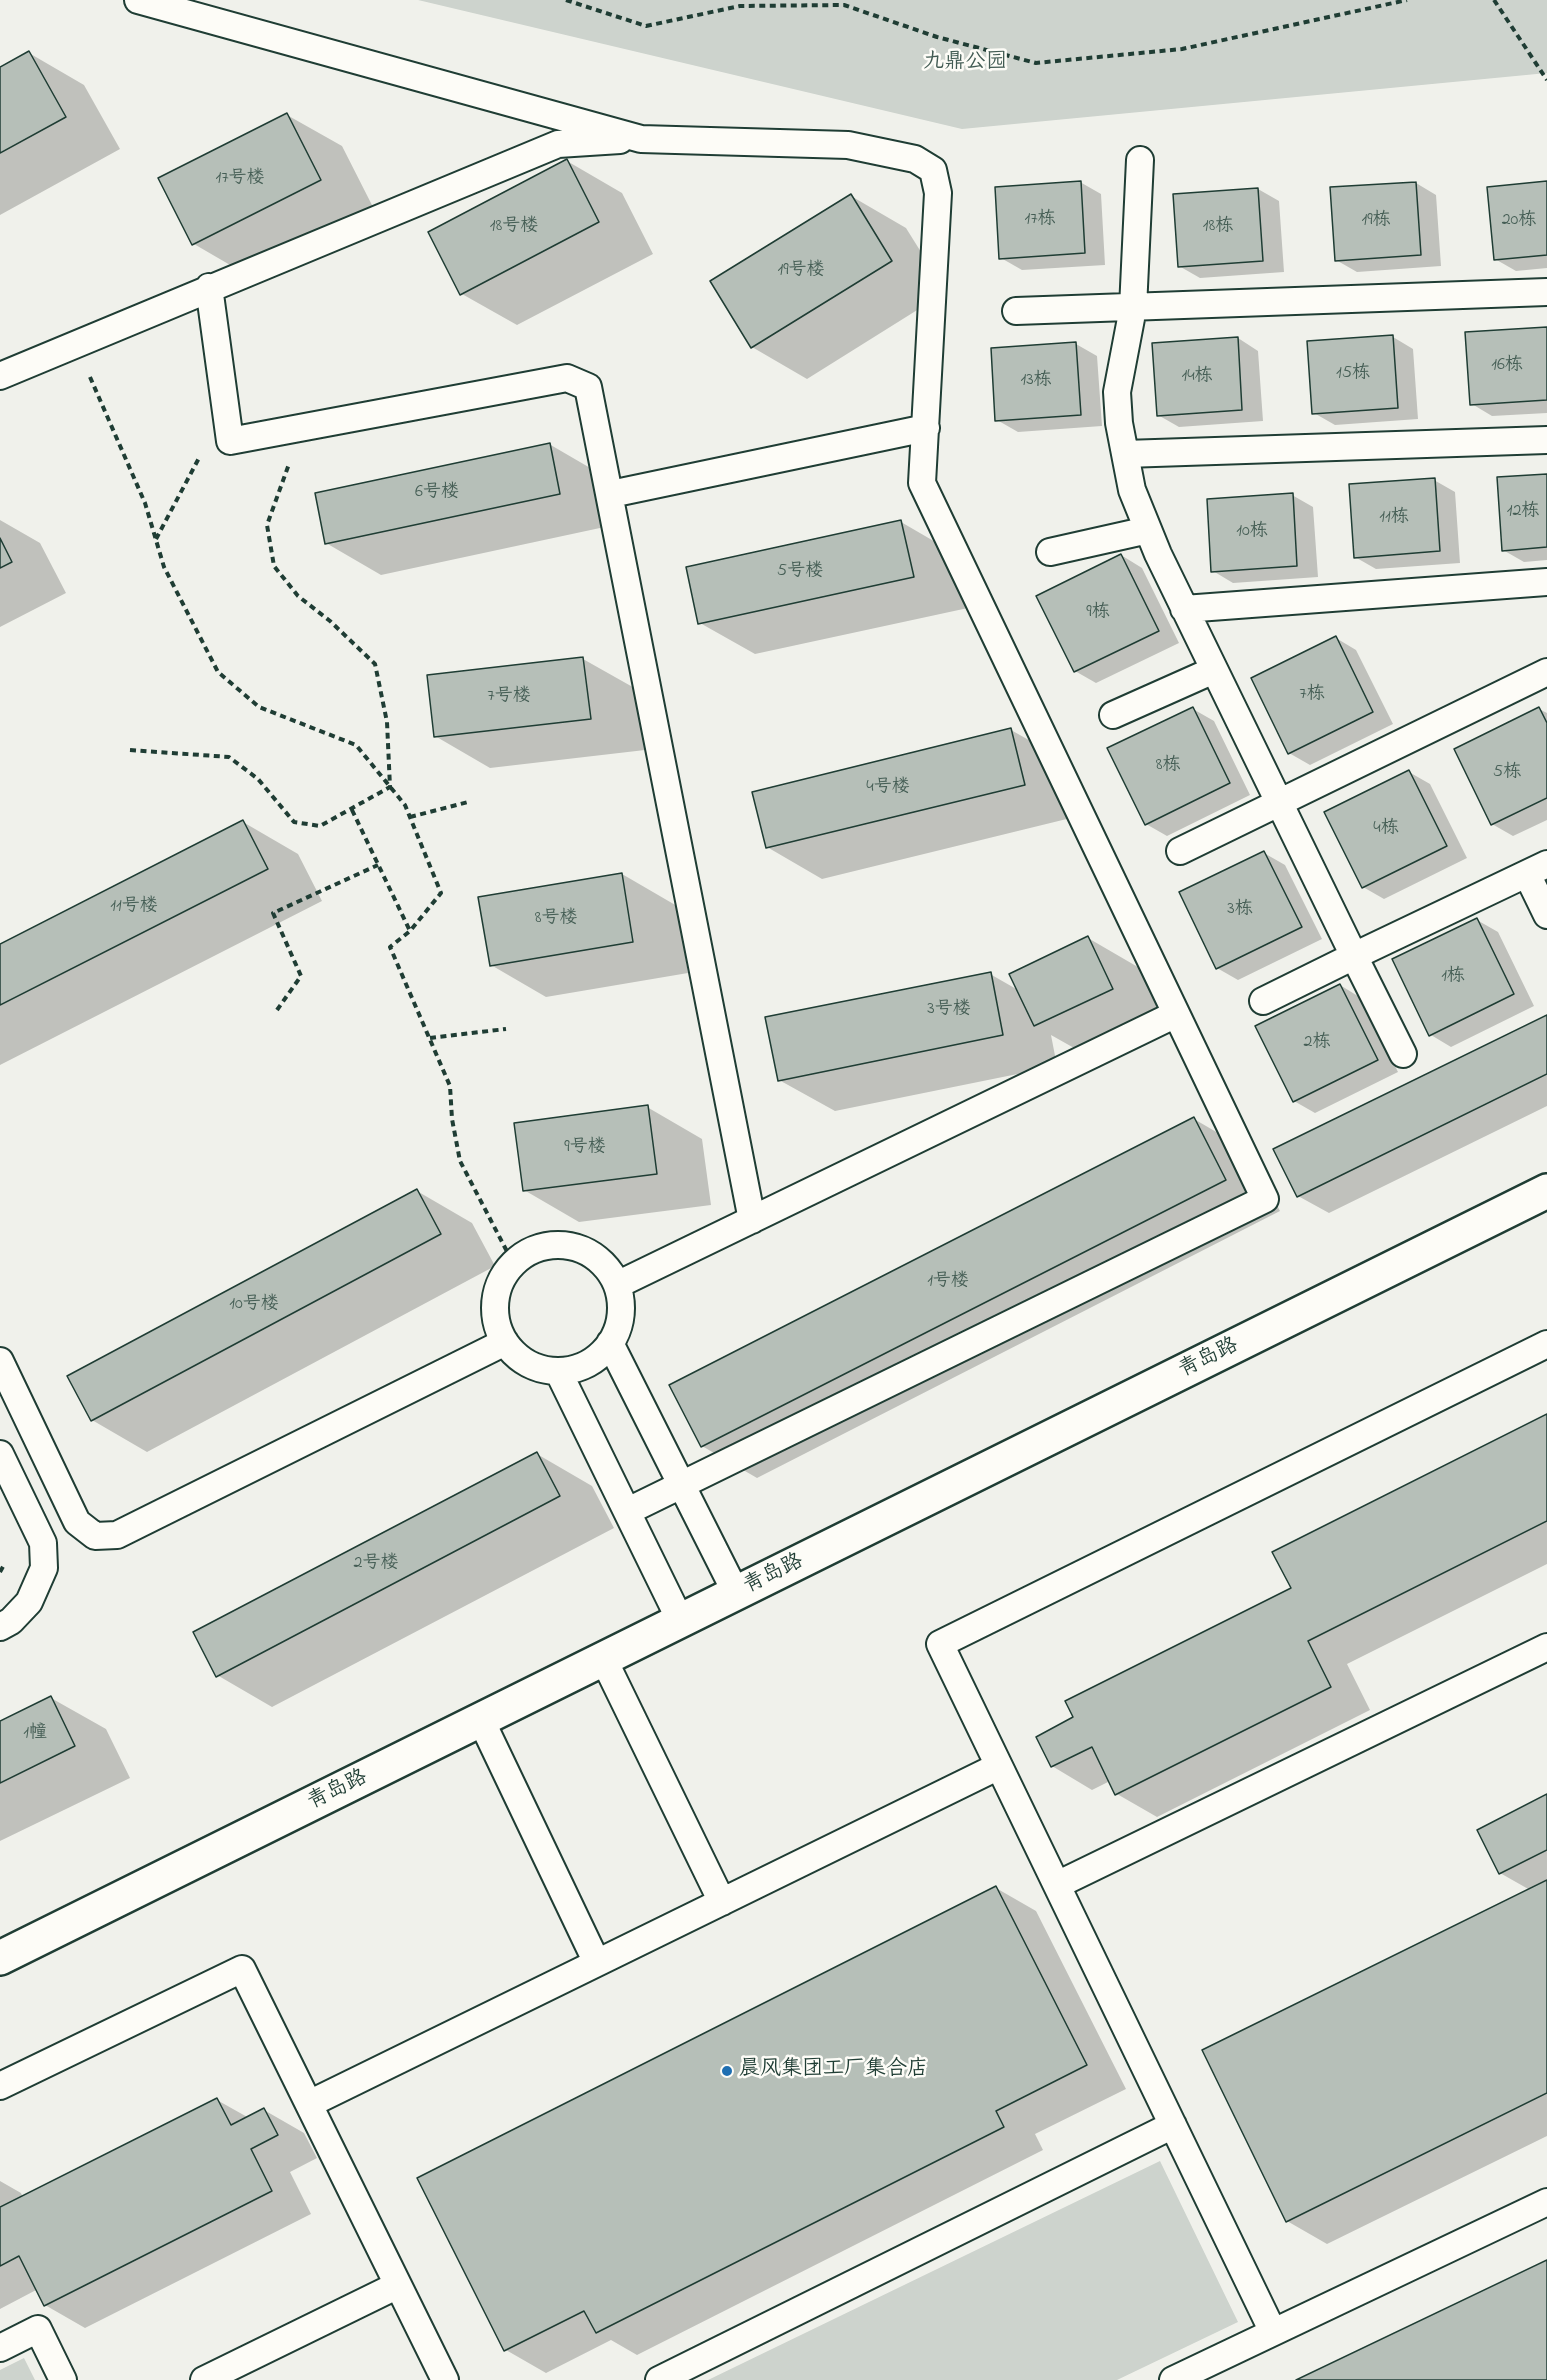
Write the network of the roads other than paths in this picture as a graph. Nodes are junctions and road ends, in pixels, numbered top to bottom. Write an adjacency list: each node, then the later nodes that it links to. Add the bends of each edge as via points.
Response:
1 (138, 0): 2 (lane)
2 (641, 139): 4 (lane, via 558,144); 9 (lane, via 848,145 915,159 933,170 938,193)
3 (1140, 160): 6 (lane)
4 (209, 287): 8 (lane); 12 (lane, via 230,441 567,378 588,387)
5 (1547, 292): 6 (lane)
6 (1132, 308): 7 (lane); 11 (lane, via 1117,392)
7 (1016, 311)
8 (0, 376)
9 (926, 428): 12 (lane); 26 (lane, via 922,483)
10 (1547, 440): 11 (lane)
11 (1125, 454): 13 (lane, via 1132,490)
12 (611, 494): 29 (lane)
13 (1148, 530): 14 (lane); 16 (lane)
14 (1050, 552)
15 (1547, 582): 16 (lane)
16 (1184, 609): 17 (lane)
17 (1214, 670): 19 (lane); 20 (lane)
18 (1547, 672): 20 (lane)
19 (1113, 715)
20 (1279, 802): 21 (lane); 24 (lane)
21 (1180, 851)
22 (1537, 869): 23 (lane); 24 (lane)
23 (1547, 915)
24 (1354, 956): 25 (lane); 27 (lane)
25 (1263, 1001)
26 (1176, 1014): 29 (lane); 37 (lane, via 1265,1199)
27 (1403, 1054)
28 (1547, 1191): 39 (street, 青岛路)
29 (752, 1220): 30 (lane)
30 (617, 1285): 31 (lane, via 607,1267 592,1254 572,1246 552,1245 531,1251 513,1263 501,1281 495,1301 496,1322); 32 (lane, via 619,1324)
31 (505, 1342): 34 (lane, via 117,1535 95,1536 77,1522); 35 (lane, via 519,1358 538,1368)
32 (610, 1343): 35 (lane, via 596,1358 578,1368); 37 (lane)
33 (1547, 1344): 45 (lane, via 940,1644)
34 (0, 1361)
35 (558, 1371): 38 (lane)
36 (0, 1454): 41 (lane, via 43,1543 44,1568 29,1602)
37 (682, 1485): 38 (lane); 39 (lane)
38 (628, 1512): 40 (lane)
39 (736, 1593): 40 (street, 青岛路)
40 (681, 1622): 43 (street, 青岛路)
41 (0, 1627)
42 (1547, 1647): 46 (lane)
43 (604, 1660): 44 (street, 青岛路); 47 (lane)
44 (481, 1720): 48 (street, 青岛路); 49 (lane)
45 (999, 1766): 46 (lane); 47 (lane)
46 (1057, 1886): 52 (lane)
47 (722, 1902): 49 (lane)
48 (0, 1958)
49 (597, 1963): 51 (lane)
50 (0, 2086): 51 (lane, via 242,1969)
51 (309, 2104): 54 (lane)
52 (1173, 2125): 55 (lane); 60 (lane)
53 (1547, 2202): 55 (lane)
54 (398, 2285): 58 (lane); 59 (lane)
55 (1273, 2332): 61 (lane)
56 (0, 2348): 57 (lane, via 38,2329)
57 (63, 2380)
58 (204, 2380)
59 (446, 2380)
60 (659, 2380)
61 (1173, 2380)

